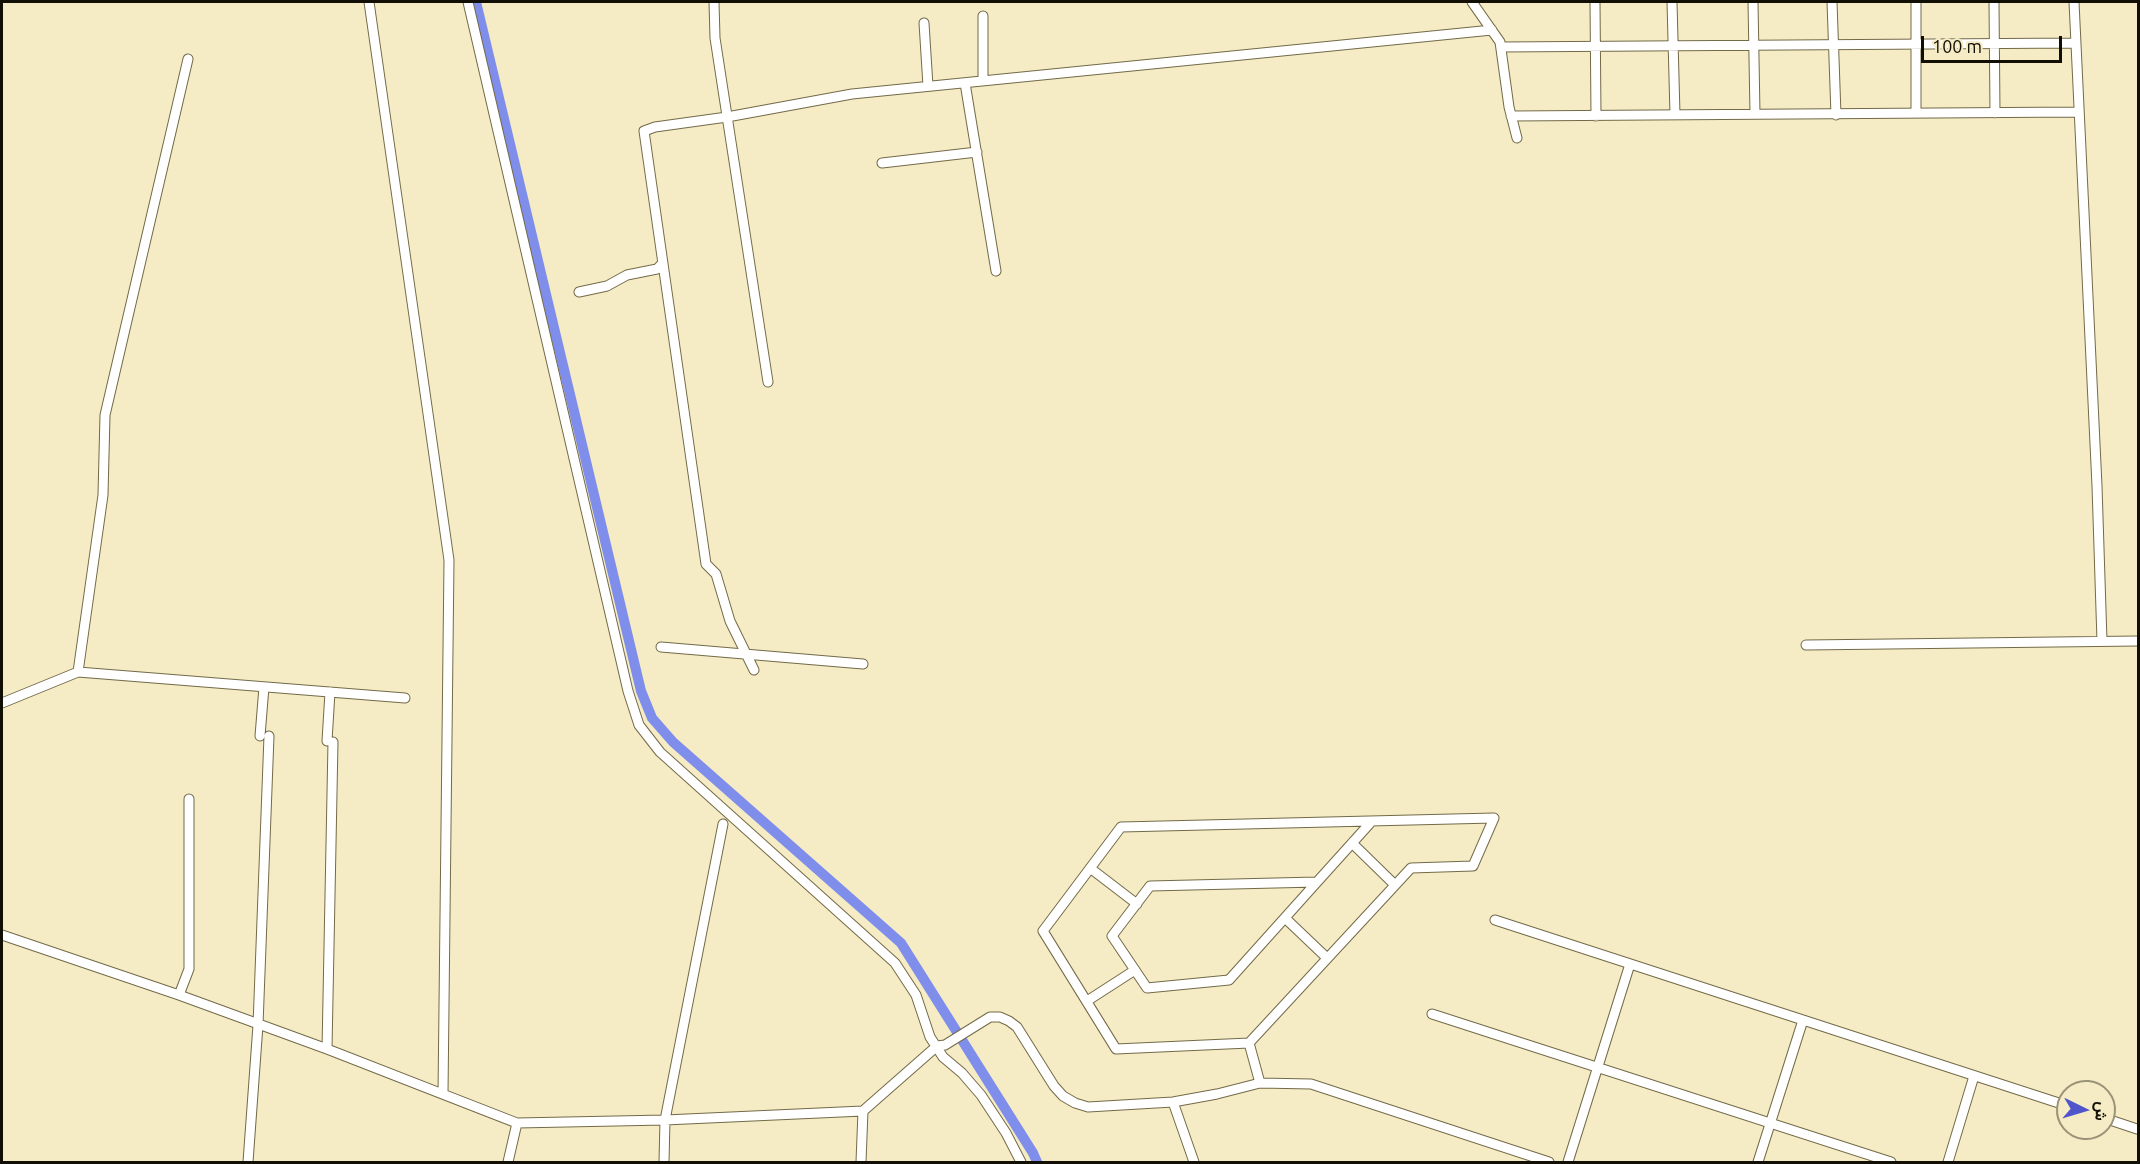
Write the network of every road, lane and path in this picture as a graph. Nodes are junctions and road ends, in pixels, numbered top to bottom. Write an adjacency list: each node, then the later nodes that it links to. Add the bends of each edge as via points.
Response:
1 (369, 2): 80 (street, via 449,560)
2 (468, 2): 75 (street, via 628,691 639,724 660,752 895,963 916,994 930,1037)
3 (714, 2): 35 (street, via 715,38)
4 (1472, 2): 14 (street)
5 (1595, 2): 18 (street)
6 (1672, 2): 19 (street)
7 (1753, 2): 22 (street)
8 (1832, 2): 20 (street)
9 (1916, 2): 17 (street)
10 (1994, 2): 16 (street)
11 (2074, 2): 15 (street)
12 (983, 16): 24 (street)
13 (924, 23): 26 (street)
14 (1492, 30): 21 (street); 24 (street)
15 (2075, 43): 16 (street); 28 (street)
16 (1994, 44): 17 (street); 27 (street)
17 (1915, 45): 20 (street); 29 (street)
18 (1595, 46): 19 (street); 21 (street); 34 (street)
19 (1673, 46): 22 (street); 31 (street)
20 (1832, 46): 22 (street); 32 (street)
21 (1501, 47): 33 (street)
22 (1753, 47): 30 (street)
23 (188, 58): 50 (street, via 105,415 103,495)
24 (983, 81): 25 (street)
25 (965, 82): 26 (street); 37 (street)
26 (928, 86): 35 (street, via 852,94)
27 (1995, 112): 28 (street); 29 (street)
28 (2078, 112): 43 (street)
29 (1916, 113): 32 (street)
30 (1755, 114): 31 (street); 32 (street)
31 (1675, 115): 34 (street)
32 (1836, 115)
33 (1511, 116): 34 (street); 36 (street)
34 (1596, 116)
35 (727, 117): 39 (street, via 644,131); 42 (street)
36 (1517, 138)
37 (977, 153): 38 (street); 40 (street)
38 (882, 163)
39 (663, 263): 41 (street, via 657,269); 47 (street, via 706,564 716,574 730,621)
40 (996, 271)
41 (579, 292)
42 (768, 382)
43 (2102, 641): 44 (street); 45 (street)
44 (2139, 641)
45 (1806, 645)
46 (661, 647): 47 (street)
47 (746, 653): 48 (street); 49 (street)
48 (863, 664)
49 (754, 670)
50 (78, 672): 51 (street); 54 (street)
51 (264, 687): 52 (street); 73 (street)
52 (330, 692): 53 (street); 76 (street)
53 (405, 698)
54 (2, 703)
55 (189, 798): 69 (street, via 189,969)
56 (1372, 821): 58 (street); 59 (street, via 1121,827); 61 (street, via 1494,818 1473,866 1411,868)
57 (723, 824): 84 (street)
58 (1352, 843): 60 (street); 61 (street)
59 (1090, 868): 62 (street); 70 (street, via 1043,931)
60 (1317, 882): 62 (street, via 1150,886); 63 (street)
61 (1395, 885): 66 (street)
62 (1137, 904): 68 (street, via 1112,936)
63 (1285, 918): 66 (street); 68 (street, via 1229,980 1147,988)
64 (1495, 920): 67 (street)
65 (2, 934): 69 (street)
66 (1327, 958): 74 (street)
67 (1630, 964): 72 (street); 77 (street)
68 (1135, 970): 70 (street)
69 (179, 995): 73 (street)
70 (1087, 1001): 74 (street, via 1116,1049)
71 (1432, 1014): 77 (street)
72 (1803, 1020): 78 (street); 87 (street)
73 (258, 1025): 76 (street); 89 (street)
74 (1249, 1043): 79 (street)
75 (941, 1046): 81 (street, via 990,1017 1000,1017 1017,1027 1054,1086 1075,1104 1102,1107); 83 (street); 93 (street, via 943,1056 969,1080 993,1112)
76 (327, 1049): 80 (street)
77 (1598, 1068): 87 (street); 96 (street)
78 (1974, 1076): 82 (street); 99 (street)
79 (1260, 1083): 81 (street); 95 (street, via 1311,1084)
80 (443, 1094): 86 (street)
81 (1173, 1102): 94 (street)
82 (2056, 1102)
83 (863, 1111): 84 (street); 92 (street)
84 (665, 1120): 86 (street); 91 (street)
85 (2116, 1122): 88 (street)
86 (517, 1123): 90 (street)
87 (1771, 1124): 97 (street); 98 (street)
88 (2137, 1129)
89 (248, 1162)
90 (508, 1162)
91 (664, 1162)
92 (861, 1162)
93 (1021, 1162)
94 (1194, 1162)
95 (1549, 1162)
96 (1568, 1162)
97 (1758, 1162)
98 (1891, 1162)
99 (1948, 1162)

